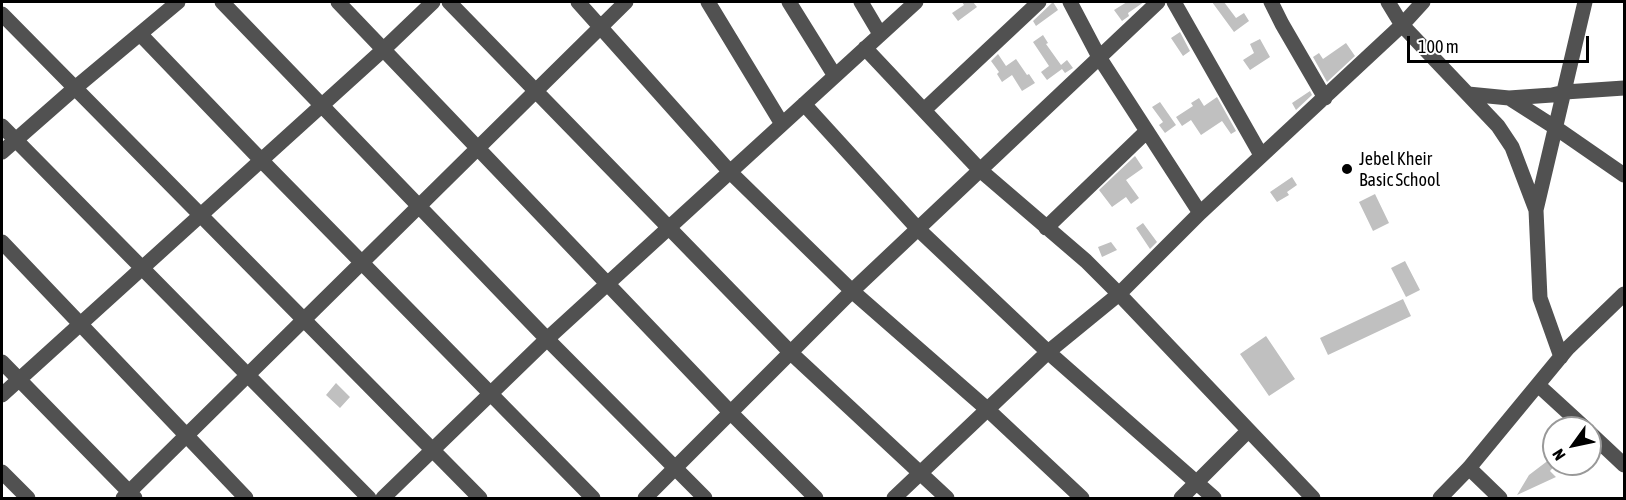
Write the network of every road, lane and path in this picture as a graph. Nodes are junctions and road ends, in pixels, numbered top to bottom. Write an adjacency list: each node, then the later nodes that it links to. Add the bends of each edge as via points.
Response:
1 (178, 2): 23 (street)
2 (222, 2): 36 (street)
3 (338, 2): 26 (street)
4 (433, 2): 26 (street)
5 (449, 2): 31 (street)
6 (578, 2): 22 (street)
7 (626, 2): 22 (street)
8 (708, 2): 39 (street)
9 (789, 2): 28 (street)
10 (861, 2): 24 (street)
11 (916, 2): 24 (street)
12 (1039, 2): 38 (street)
13 (1070, 2): 27 (street)
14 (1158, 2): 27 (street)
15 (1174, 2): 46 (street)
16 (1271, 2): 34 (street)
17 (1388, 2): 21 (street)
18 (1424, 2): 21 (street)
19 (1585, 2): 32 (street)
20 (2, 14): 29 (street)
21 (1402, 25): 33 (street); 34 (street)
22 (601, 26): 31 (street); 49 (street)
23 (140, 34): 29 (street); 47 (street)
24 (880, 34): 25 (street)
25 (865, 48): 28 (street); 38 (street)
26 (384, 49): 36 (street); 44 (street)
27 (1099, 57): 42 (street); 48 (street)
28 (835, 76): 37 (street)
29 (75, 88): 43 (street); 54 (street)
30 (1624, 88): 32 (street)
31 (536, 91): 44 (street); 55 (street)
32 (1565, 92): 35 (street); 41 (street)
33 (1468, 94): 35 (street); 52 (street, via 1512,147)
34 (1325, 98): 46 (street)
35 (1509, 98): 41 (street)
36 (321, 104): 47 (street); 51 (street)
37 (804, 104): 39 (street); 57 (street)
38 (924, 110): 48 (street)
39 (782, 124): 49 (street)
40 (2, 126): 43 (street)
41 (1556, 128): 50 (street); 52 (street)
42 (1147, 131): 53 (street); 56 (street)
43 (15, 140): 45 (street); 60 (street)
44 (478, 147): 51 (street); 61 (street)
45 (2, 152)
46 (1261, 155): 53 (street)
47 (261, 160): 54 (street); 59 (street)
48 (980, 170): 56 (street); 57 (street)
49 (730, 172): 55 (street); 62 (street)
50 (1624, 175)
51 (419, 206): 59 (street); 67 (street)
52 (1536, 210): 70 (street, via 1540,298)
53 (1200, 213): 63 (street)
54 (200, 215): 60 (street); 65 (street)
55 (669, 228): 61 (street); 69 (street)
56 (1046, 228): 63 (street)
57 (918, 229): 62 (street); 68 (street)
58 (2, 242): 66 (street)
59 (361, 263): 65 (street); 75 (street)
60 (142, 268): 66 (street); 72 (street)
61 (608, 284): 67 (street); 78 (street)
62 (852, 291): 69 (street); 77 (street)
63 (1119, 294): 68 (street); 80 (street)
64 (1624, 294): 70 (street)
65 (304, 320): 72 (street); 83 (street)
66 (80, 324): 73 (street); 81 (street)
67 (547, 339): 75 (street); 85 (street)
68 (1048, 352): 77 (street); 89 (street)
69 (791, 353): 78 (street); 88 (street)
70 (1561, 357): 74 (street)
71 (2, 362): 73 (street)
72 (247, 375): 81 (street); 93 (street)
73 (19, 380): 76 (street); 90 (street)
74 (1538, 385): 79 (street); 86 (street)
75 (490, 394): 83 (street); 96 (street)
76 (2, 395)
77 (987, 409): 88 (street); 102 (street)
78 (731, 413): 85 (street); 99 (street)
79 (1571, 416)
80 (1248, 431): 89 (street); 105 (street)
81 (186, 435): 90 (street); 92 (street)
82 (1602, 444): 84 (street)
83 (433, 450): 94 (street); 95 (street)
84 (1624, 465)
85 (676, 468): 97 (street); 98 (street)
86 (1468, 468): 106 (street); 107 (street)
87 (2, 472): 91 (street)
88 (920, 473): 100 (street); 101 (street)
89 (1197, 483): 103 (street); 104 (street)
90 (129, 496)
91 (28, 498)
92 (246, 498)
93 (369, 498)
94 (383, 498)
95 (480, 498)
96 (593, 498)
97 (645, 498)
98 (705, 498)
99 (816, 498)
100 (894, 498)
101 (947, 498)
102 (1082, 498)
103 (1180, 498)
104 (1214, 498)
105 (1313, 498)
106 (1440, 498)
107 (1500, 498)

